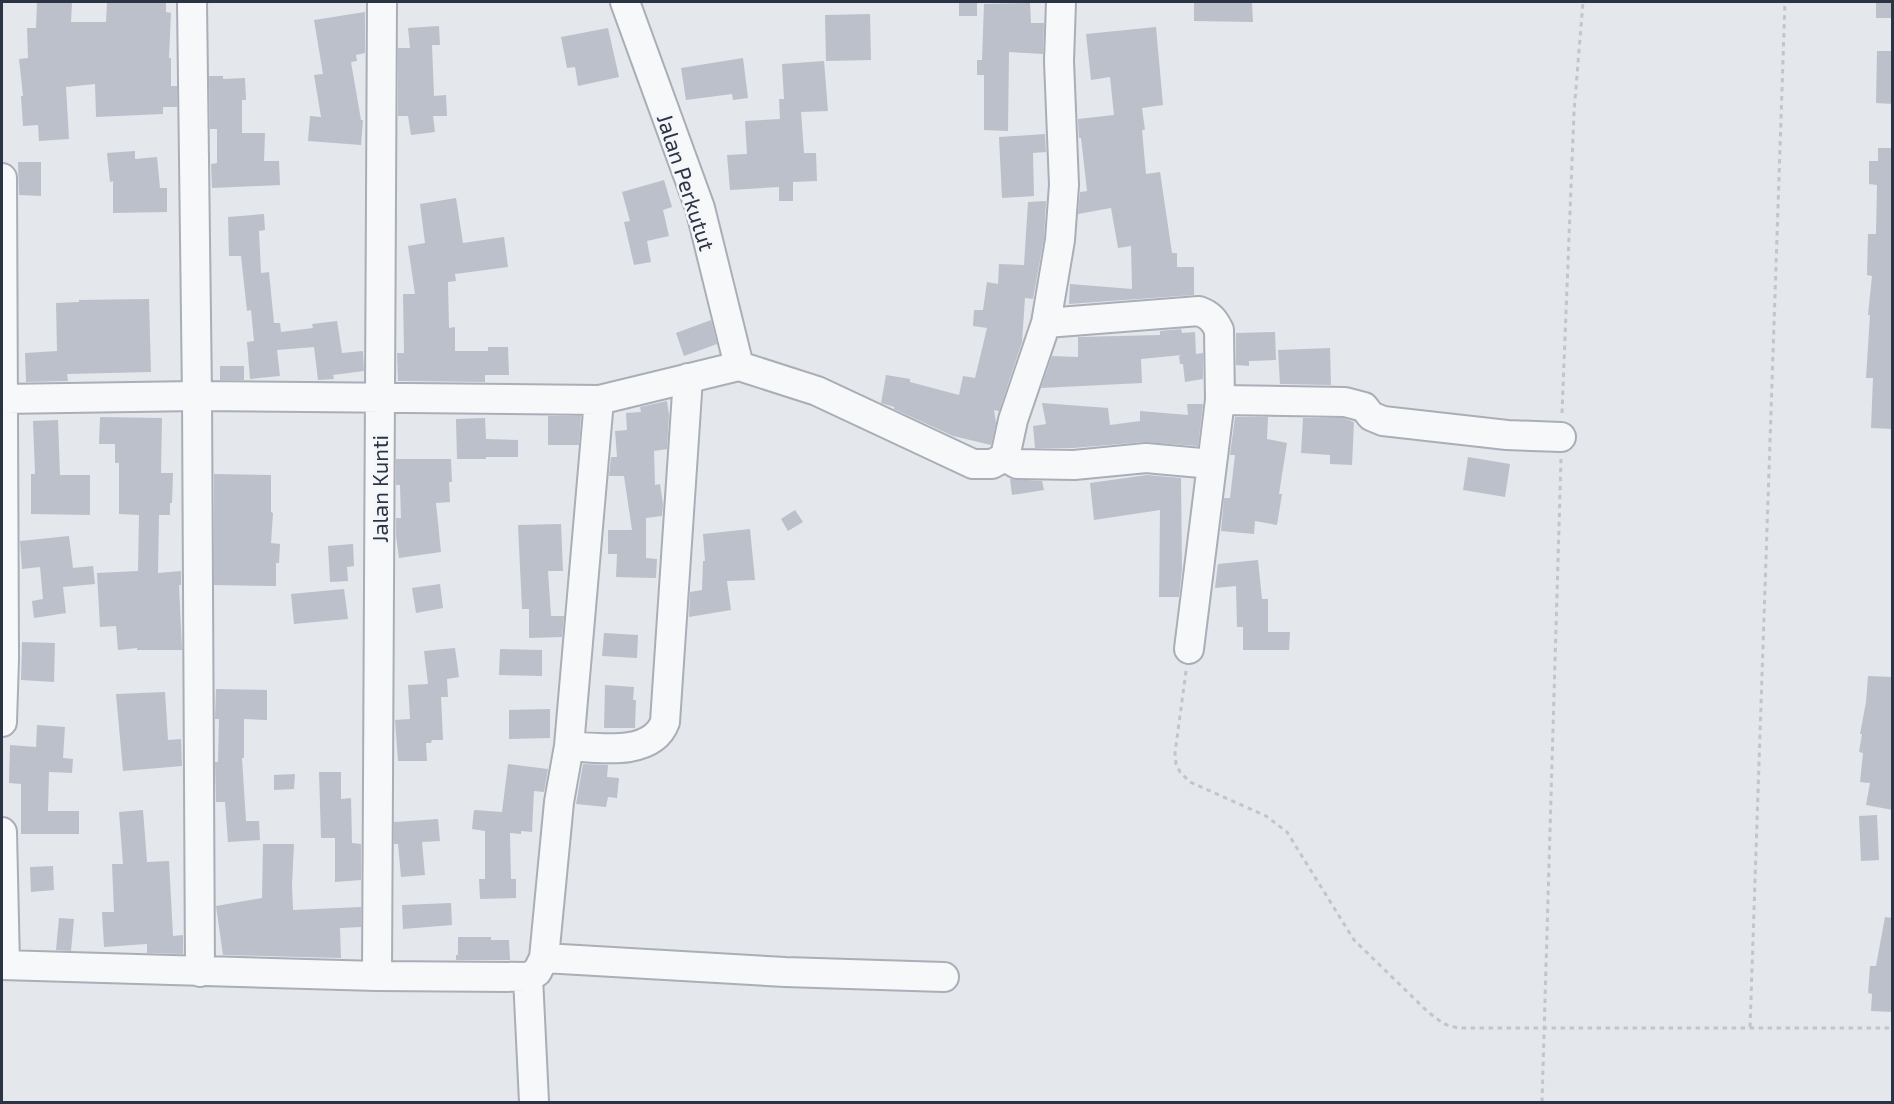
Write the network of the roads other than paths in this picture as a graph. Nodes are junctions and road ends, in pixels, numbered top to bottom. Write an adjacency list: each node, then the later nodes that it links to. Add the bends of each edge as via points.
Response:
1 (192, 2): 10 (street)
2 (382, 2): 11 (street, Jalan Kunti)
3 (625, 2): 4 (street); 8 (street, Jalan Perkutut, via 700,207)
4 (631, 2)
5 (1061, 2): 7 (street, via 1064,185 1060,240)
6 (2, 178): 12 (street)
7 (1046, 323): 14 (street, via 1187,311 1208,314 1219,330); 16 (street, via 1013,420)
8 (738, 366): 9 (street); 16 (street, via 817,391 974,464 992,464)
9 (688, 378): 13 (street); 20 (street, via 665,722 654,736 633,747)
10 (197, 396): 11 (street); 12 (street); 24 (street)
11 (380, 397): 13 (street); 25 (street, Jalan Kunti)
12 (2, 399): 19 (street)
13 (599, 400): 20 (street)
14 (1220, 400): 15 (street, via 1345,402 1364,407 1371,416 1383,421); 17 (street)
15 (1561, 437)
16 (1005, 457): 17 (street, via 1017,464 1074,465 1146,458)
17 (1212, 465): 18 (street)
18 (1189, 649)
19 (2, 722)
20 (569, 746): 23 (street)
21 (2, 832): 22 (street)
22 (3, 965): 24 (street)
23 (536, 968): 25 (street); 26 (street); 27 (street)
24 (200, 972): 25 (street)
25 (377, 976)
26 (944, 977)
27 (534, 1102)

